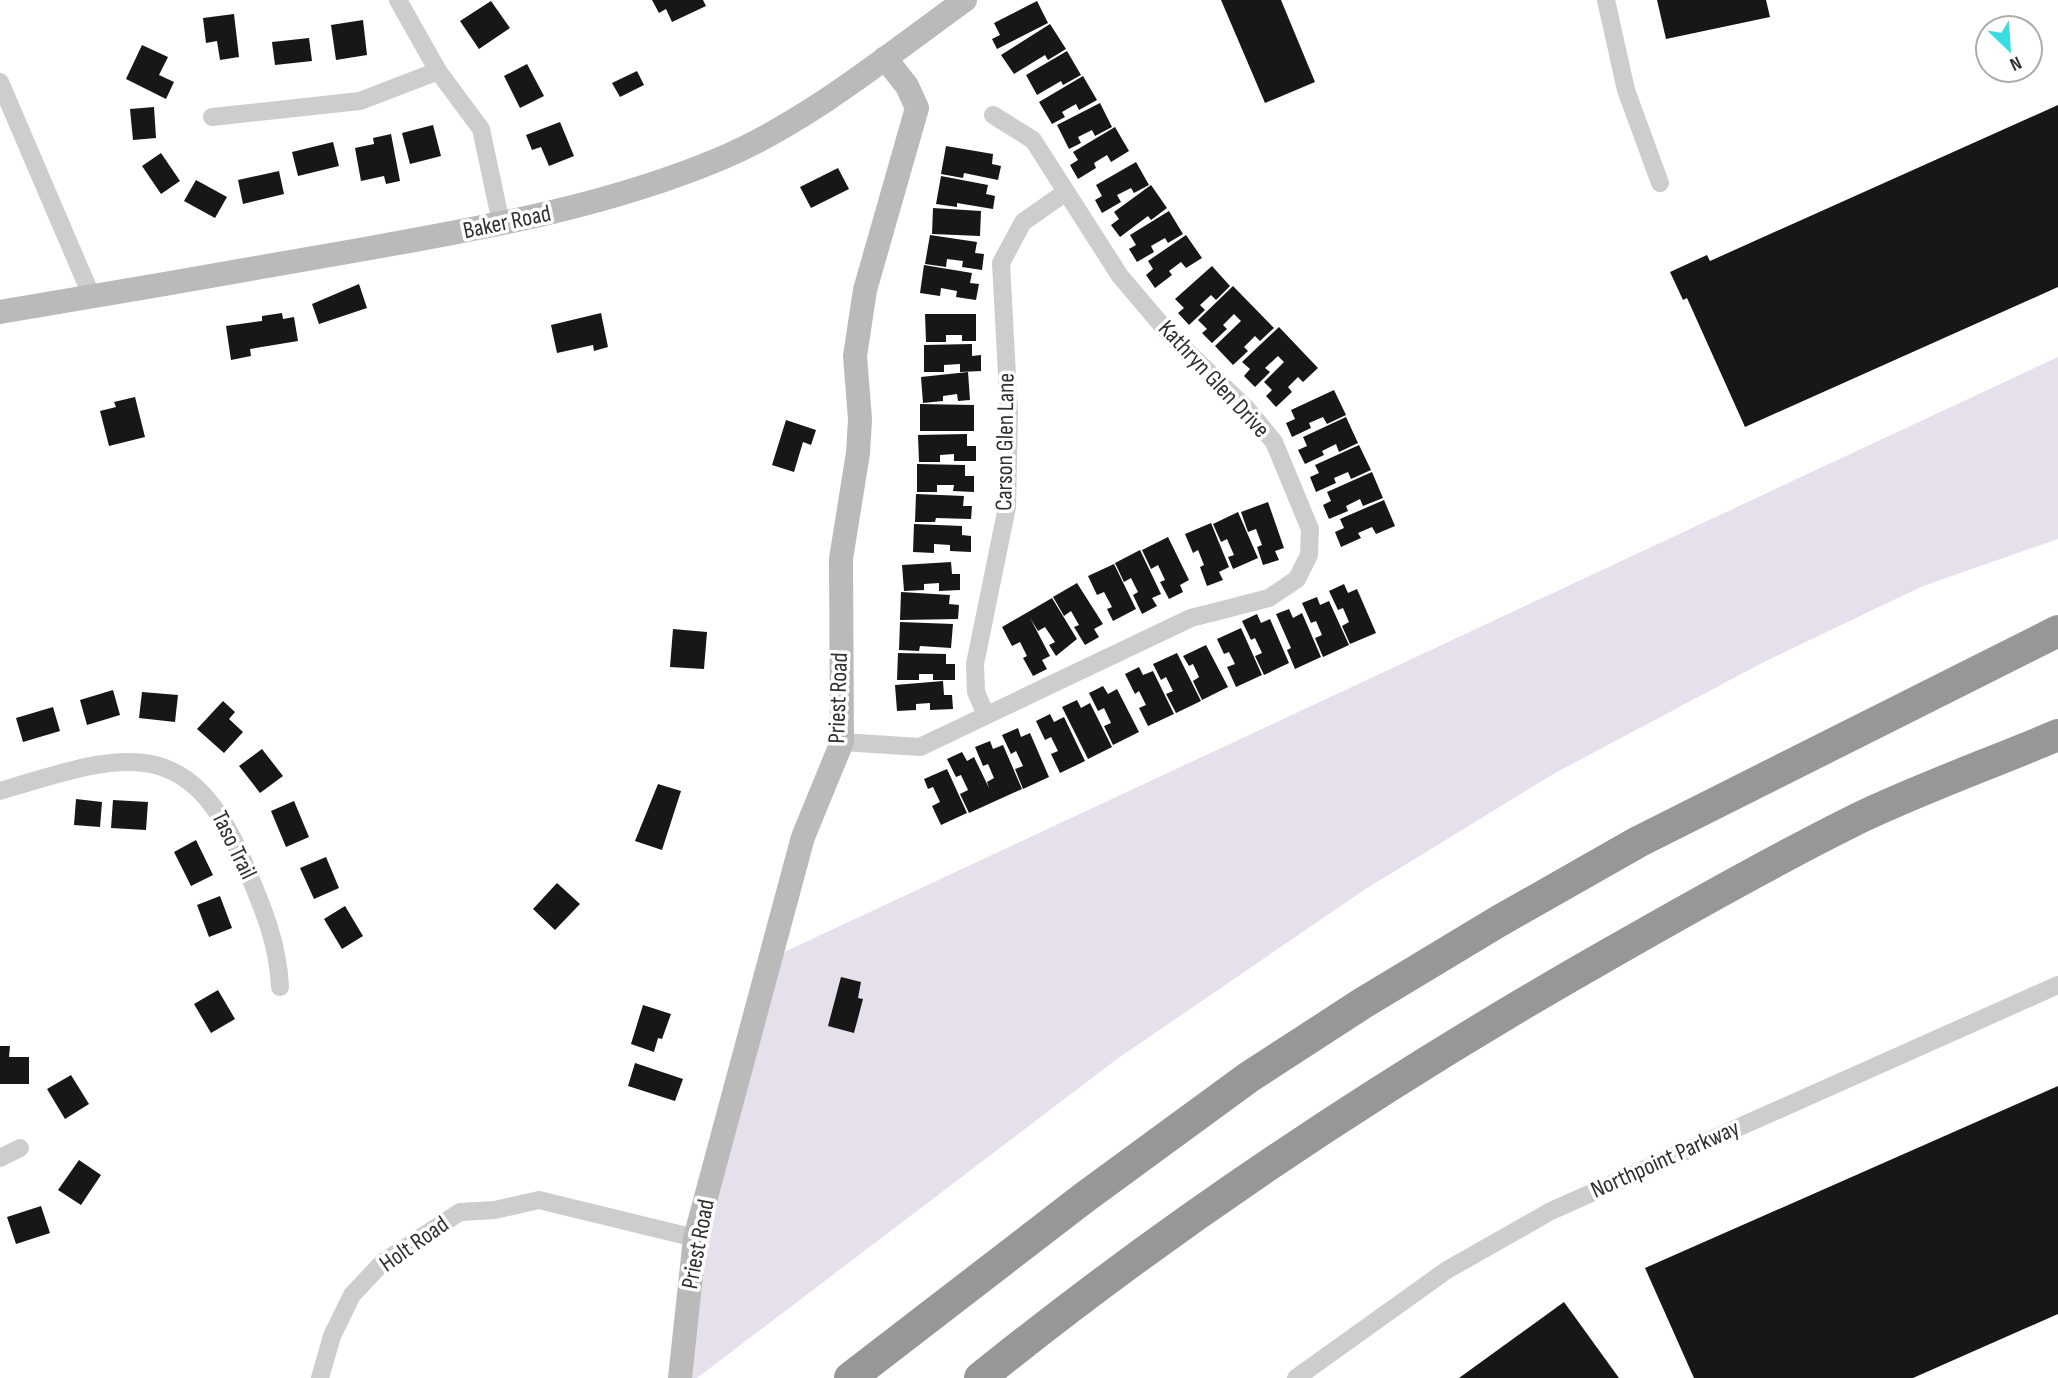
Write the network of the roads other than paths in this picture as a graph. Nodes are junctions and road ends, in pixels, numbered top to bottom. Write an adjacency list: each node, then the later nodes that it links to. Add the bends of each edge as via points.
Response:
1 (398, 0): 5 (street)
2 (965, 0): 4 (street, Baker Road)
3 (1606, 0): 9 (street, via 1626,90)
4 (885, 58): 11 (street, Baker Road, via 790,122 723,157 645,186); 18 (street, Priest Road, via 917,108 865,290 855,356 860,419 843,547)
5 (438, 71): 8 (street, via 360,101); 11 (street, via 481,129)
6 (0, 82): 12 (street)
7 (993, 115): 10 (street, Kathryn Glen Drive, via 1033,140)
8 (212, 117)
9 (1660, 183)
10 (1066, 192): 16 (street, Carson Glen Lane, via 1023,222 1001,263 1009,412 1007,508 975,664 976,692); 16 (street, Kathryn Glen Drive, via 1119,276 1274,442 1310,529 1309,555 1297,579 1269,598 1191,618)
11 (501, 223): 12 (street, Baker Road)
12 (92, 297): 13 (street, Baker Road)
13 (0, 312)
14 (2058, 631): 20 (highway)
15 (2058, 649): 20 (highway)
16 (986, 715): 18 (street, Kathryn Glen Drive, via 920,747)
17 (2058, 735): 22 (highway)
18 (842, 742): 27 (street, Priest Road, via 803,837)
19 (2058, 754): 22 (highway)
20 (1794, 762): 30 (highway, via 1499,920 1272,1062 1085,1197)
21 (0, 791): 24 (street, Taso Trail, via 104,761 151,765 175,772 195,786 221,814 238,848 275,942)
22 (1861, 818): 31 (highway, via 1677,915 1438,1056 1240,1184)
23 (2058, 985): 32 (street, Northpoint Parkway, via 1550,1211 1447,1270)
24 (280, 988)
25 (20, 1148): 26 (street)
26 (0, 1158)
27 (695, 1238): 28 (street, Priest Road); 29 (street, Holt Road, via 539,1200 460,1212 383,1262 352,1295 332,1336)
28 (680, 1373)
29 (320, 1378)
30 (850, 1378)
31 (980, 1378)
32 (1296, 1378)

